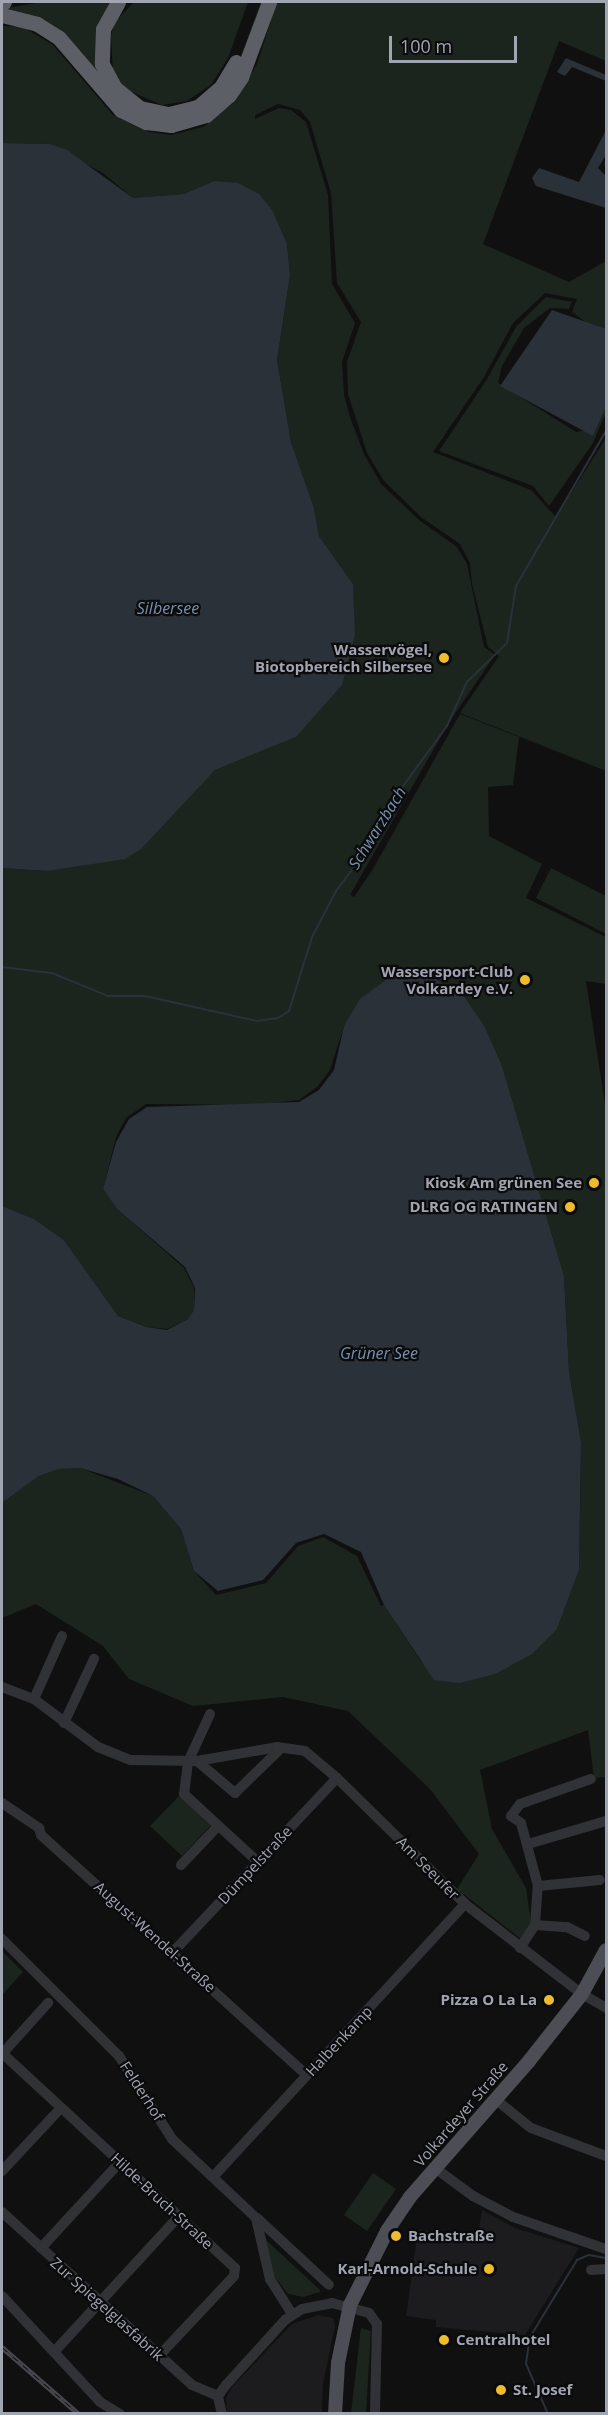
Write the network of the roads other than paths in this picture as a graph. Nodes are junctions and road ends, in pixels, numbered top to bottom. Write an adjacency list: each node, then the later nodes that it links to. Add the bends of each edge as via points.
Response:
1 (118, 2): 2 (highway, via 105,21 102,64 120,94 140,108 169,114 198,106 221,87 240,52)
2 (258, 2)
3 (269, 2): 4 (highway, via 241,76 229,95 206,115 171,125 146,122 121,110 59,38 37,24)
4 (2, 15)
5 (62, 1635): 8 (street)
6 (94, 1659): 10 (street)
7 (2, 1687): 8 (street, Am Seeufer)
8 (34, 1699): 10 (street, Am Seeufer)
9 (210, 1714): 12 (street)
10 (64, 1723): 12 (street, Am Seeufer, via 98,1747 121,1757)
11 (277, 1747): 12 (street, Am Seeufer); 12 (street, via 278,1751 235,1792); 13 (street, Am Seeufer, via 305,1751)
12 (193, 1762): 17 (street, via 183,1794)
13 (338, 1778): 19 (street, Dümpelstraße); 23 (street, Am Seeufer)
14 (591, 1779): 18 (street, via 520,1804 512,1816 521,1823)
15 (2, 1803): 29 (street, August-Wendel-Straße, via 39,1828 41,1835)
16 (606, 1821): 18 (street)
17 (218, 1826): 19 (street); 20 (street)
18 (528, 1844): 22 (street)
19 (258, 1862): 29 (street, Dümpelstraße)
20 (181, 1865)
21 (600, 1880): 22 (street)
22 (538, 1886): 24 (street)
23 (465, 1904): 27 (street, Am Seeufer); 34 (street, Halbenkamp)
24 (535, 1925): 25 (street, via 567,1927); 27 (street)
25 (585, 1936)
26 (2, 1939): 41 (street, Felderhof, via 119,2056 172,2139)
27 (520, 1948): 30 (street, Am Seeufer)
28 (606, 1950): 30 (main road, Volkardeyer Straße)
29 (173, 1952): 34 (street, August-Wendel-Straße)
30 (582, 1994): 32 (street, Am Seeufer); 35 (main road, Volkardeyer Straße)
31 (48, 2003): 33 (street)
32 (606, 2008)
33 (2, 2053): 36 (street, Hilde-Bruch-Straße)
34 (307, 2075): 41 (street, Halbenkamp)
35 (495, 2099): 37 (street, via 531,2128); 39 (main road, Volkardeyer Straße)
36 (61, 2108): 38 (street, Hilde-Bruch-Straße); 40 (street)
37 (606, 2156)
38 (120, 2162): 43 (street, Hilde-Bruch-Straße); 45 (street)
39 (435, 2168): 46 (street, via 473,2196 513,2217); 52 (main road, Volkardeyer Straße, via 396,2215)
40 (2, 2171)
41 (213, 2177): 44 (street, Felderhof)
42 (2, 2212): 45 (street, Zur Spiegelglasfabrik)
43 (179, 2216): 51 (street); 55 (street, Hilde-Bruch-Straße, via 236,2271)
44 (256, 2217): 49 (street, Felderhof); 53 (street, via 270,2279)
45 (41, 2248): 51 (street, Zur Spiegelglasfabrik)
46 (606, 2249)
47 (606, 2269): 48 (street)
48 (591, 2270)
49 (328, 2285)
50 (2, 2296): 54 (street)
51 (99, 2301): 54 (street); 55 (street, Zur Spiegelglasfabrik)
52 (350, 2305): 53 (street, via 332,2303); 59 (main road, Volkardeyer Straße, via 338,2363); 60 (street, via 369,2313 377,2324)
53 (292, 2314): 56 (street)
54 (54, 2352): 57 (street, via 83,2379 100,2402)
55 (159, 2356): 56 (street, Zur Spiegelglasfabrik, via 200,2391)
56 (218, 2396): 58 (street)
57 (120, 2414)
58 (222, 2414)
59 (335, 2414)
60 (375, 2414)

